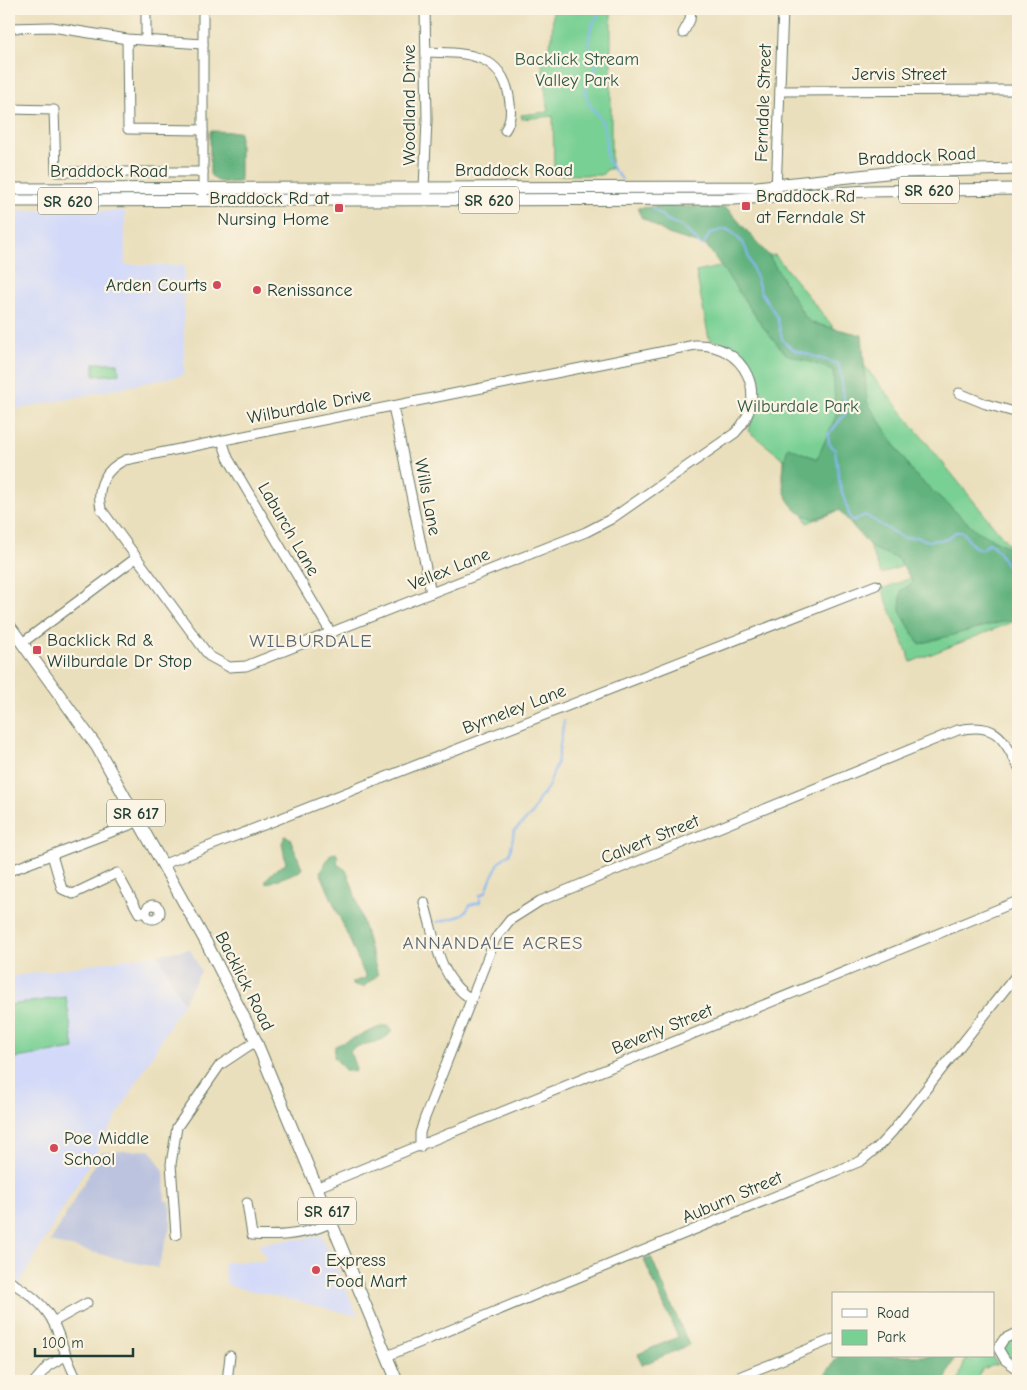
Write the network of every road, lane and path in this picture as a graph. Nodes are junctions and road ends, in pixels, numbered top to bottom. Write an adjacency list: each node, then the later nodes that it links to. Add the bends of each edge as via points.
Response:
1 (146, 9): 9 (street)
2 (426, 9): 11 (street, Woodland Drive)
3 (691, 9): 7 (street, via 690,20)
4 (783, 9): 13 (street, Ferndale Street)
5 (203, 15): 10 (street)
6 (9, 28): 8 (street, via 52,27)
7 (683, 33)
8 (127, 39): 9 (street); 15 (street, via 128,129)
9 (146, 40): 10 (street)
10 (203, 44): 15 (street)
11 (426, 52): 16 (street, via 473,55 495,68 506,84 510,105 509,124); 20 (street, Woodland Drive)
12 (1018, 90): 13 (street, Jervis Street)
13 (780, 91): 19 (street, Ferndale Street)
14 (9, 109): 18 (street, via 54,110 56,172)
15 (203, 130): 18 (street)
16 (505, 130)
17 (1018, 169): 19 (main road, Braddock Road / SR 620, via 896,172)
18 (203, 172): 23 (street)
19 (776, 186): 20 (main road, Braddock Road / SR 620); 24 (street, Ferndale Street)
20 (424, 188): 23 (main road, Braddock Road / SR 620); 25 (street, Woodland Drive)
21 (9, 189): 23 (main road, Braddock Road / SR 620)
22 (1018, 189): 24 (main road, Braddock Road / SR 620, via 868,191)
23 (203, 194): 25 (main road, Braddock Road / SR 620); 26 (main road, Braddock Road / SR 620)
24 (776, 198): 25 (main road, Braddock Road / SR 620)
25 (430, 200)
26 (9, 201)
27 (747, 373): 29 (street, Wilburdale Drive, via 722,349 695,345); 34 (street, Vellex Lane, via 752,395 745,421 734,433 682,470 611,519 586,532)
28 (959, 393): 30 (street)
29 (393, 406): 31 (street, Wilburdale Drive); 34 (street, Wills Lane)
30 (1018, 413)
31 (222, 440): 32 (street, Wilburdale Drive, via 125,460 107,472 100,486 101,509); 36 (street, Laburch Lane, via 228,458)
32 (136, 558): 36 (street, Vellex Lane, via 204,650 222,664 246,666); 37 (street)
33 (876, 585): 41 (street, Byrneley Lane)
34 (430, 593): 36 (street, Vellex Lane)
35 (9, 625): 37 (main road, Backlick Road / SR 617)
36 (331, 633)
37 (22, 642): 39 (main road, Backlick Road / SR 617, via 97,747)
38 (1018, 766): 47 (street, Calvert Street, via 1003,739 991,730 978,727 958,730 540,901 519,912 502,929 488,954)
39 (140, 820): 40 (street); 41 (main road, Backlick Road / SR 617)
40 (52, 855): 42 (street); 45 (street, via 62,889 73,894 117,873 139,913)
41 (164, 864): 48 (main road, Backlick Road / SR 617)
42 (9, 871)
43 (1018, 901): 49 (street, Beverly Street)
44 (424, 902): 47 (street, via 446,973 455,986)
45 (146, 913)
46 (1018, 972): 61 (street, Auburn Street, via 892,1132 861,1161)
47 (471, 998): 49 (street, Calvert Street, via 424,1120)
48 (256, 1041): 50 (main road, Backlick Road / SR 617); 53 (street, via 220,1065 177,1127 171,1164)
49 (420, 1147): 50 (street, Beverly Street)
50 (318, 1187): 52 (main road, Backlick Road / SR 617)
51 (246, 1203): 52 (street, via 252,1235 274,1237 315,1231)
52 (332, 1222): 61 (main road, Backlick Road / SR 617)
53 (176, 1235)
54 (9, 1281): 56 (street, via 33,1298)
55 (87, 1303): 56 (street)
56 (53, 1322): 59 (street)
57 (1018, 1336): 62 (street, via 1007,1337 998,1348 1005,1360)
58 (832, 1339): 67 (street)
59 (65, 1356): 63 (street, via 48,1366); 64 (street)
60 (230, 1356): 65 (street)
61 (387, 1356): 66 (main road, Backlick Road / SR 617)
62 (1018, 1369)
63 (35, 1381)
64 (78, 1381)
65 (227, 1381)
66 (397, 1381)
67 (729, 1381)

